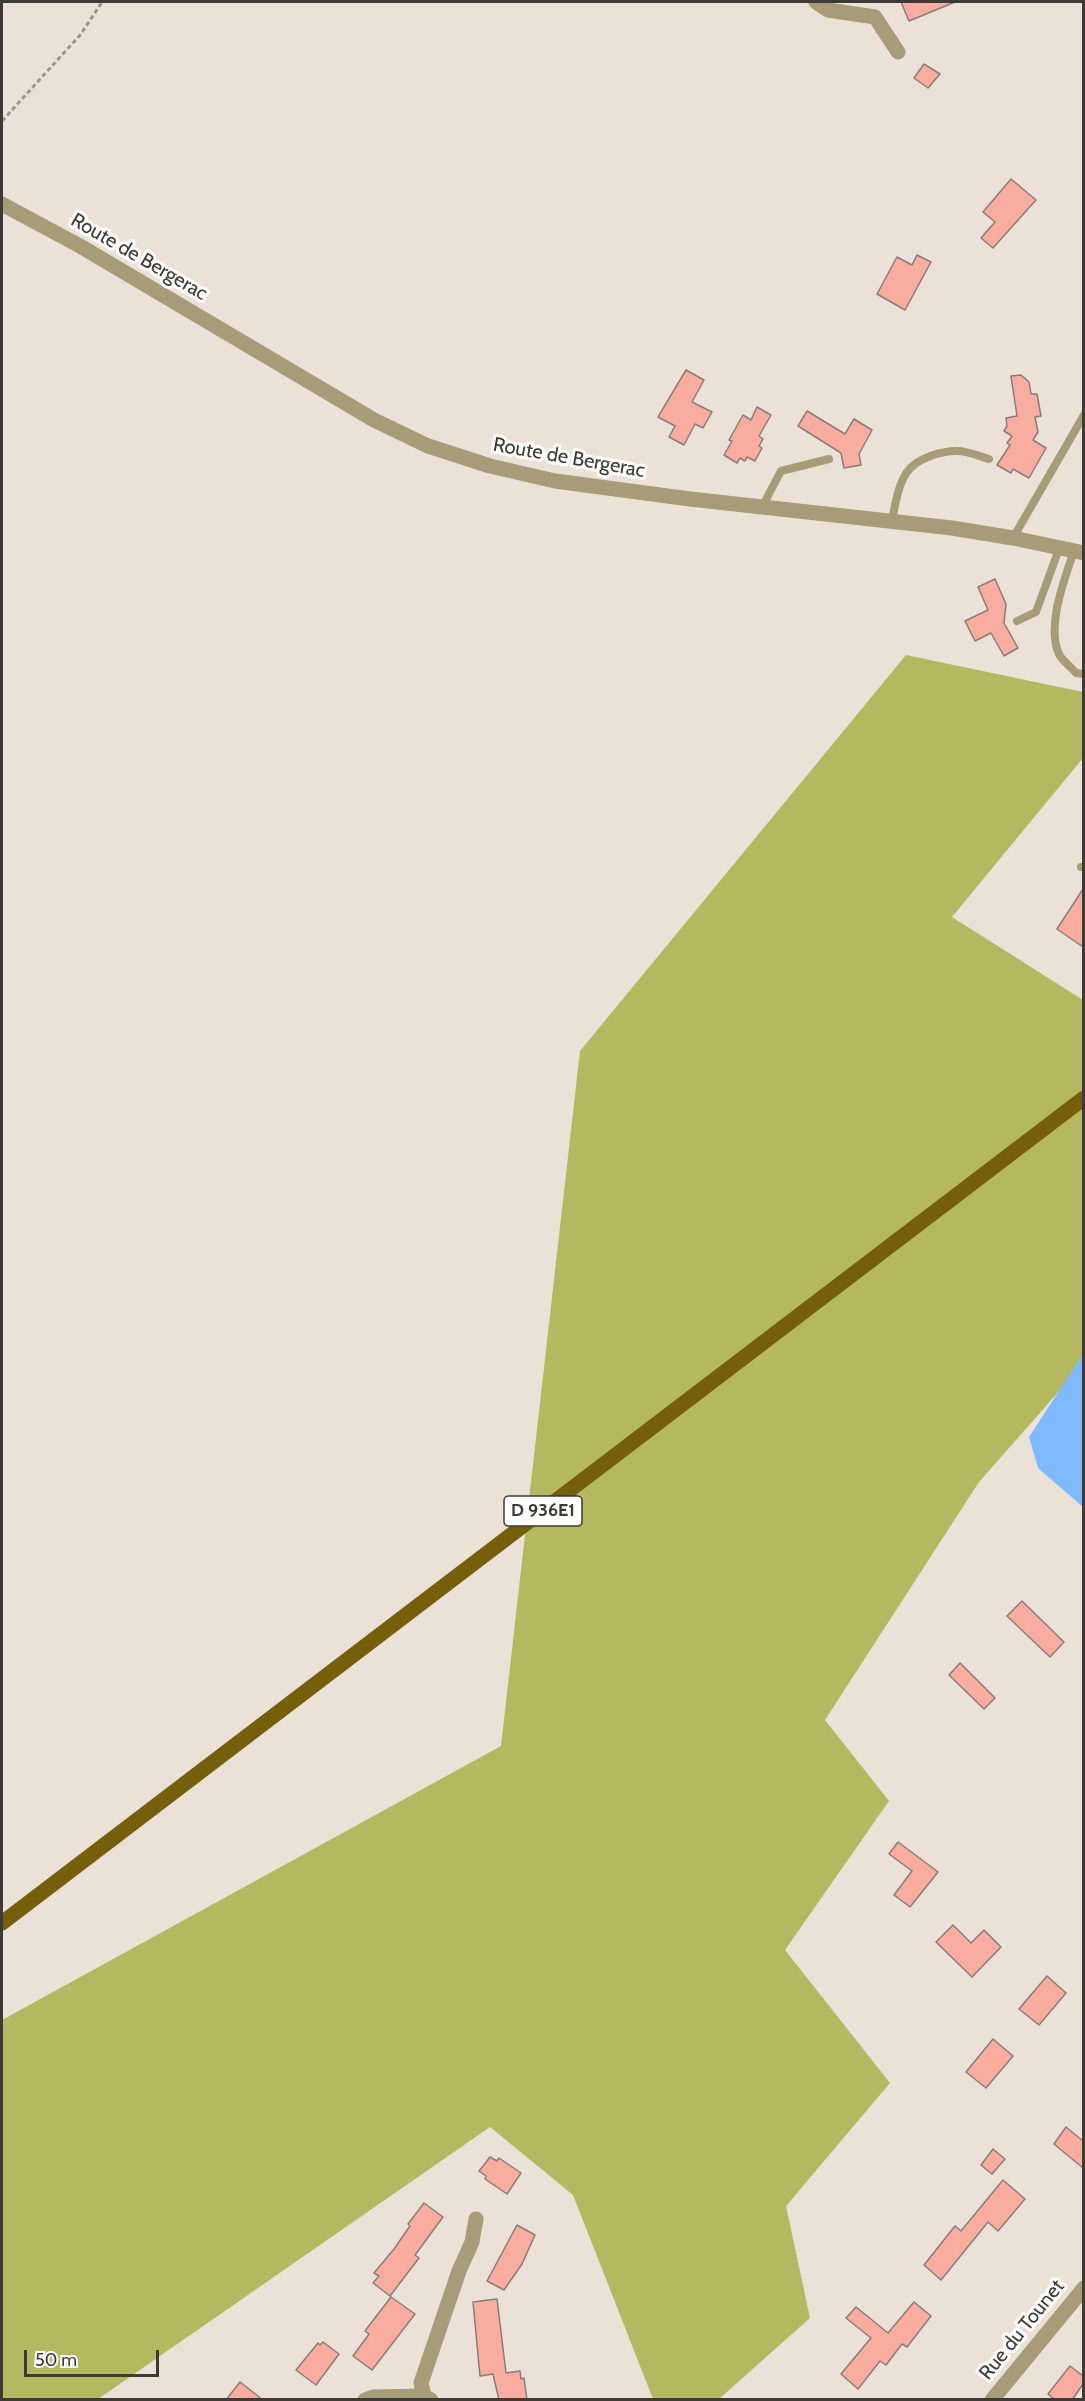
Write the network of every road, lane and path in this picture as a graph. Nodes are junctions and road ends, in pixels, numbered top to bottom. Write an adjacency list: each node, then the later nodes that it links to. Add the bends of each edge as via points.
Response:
1 (102, 2): 4 (path, via 81,34)
2 (816, 2): 3 (street, via 828,10 875,17)
3 (898, 52)
4 (2, 121)
5 (2, 204): 9 (street, Route de Bergerac, via 374,420 428,446 555,481)
6 (1083, 415): 11 (lane)
7 (829, 459): 9 (lane, via 781,471)
8 (989, 459): 10 (lane, via 959,451 941,452 920,461 907,472)
9 (762, 507): 10 (street, Route de Bergerac)
10 (892, 521): 11 (street, Route de Bergerac)
11 (1013, 538): 12 (street, Route de Bergerac)
12 (1059, 549): 13 (street, Route de Bergerac); 14 (lane, via 1036,612)
13 (1079, 552): 15 (lane, via 1058,597 1055,632 1060,656 1076,673)
14 (1017, 621)
15 (1083, 674)
16 (1083, 1098): 17 (main road, D 936E1)
17 (2, 1923)
18 (476, 2219): 20 (street, via 472,2242 422,2383)
19 (1083, 2288): 22 (street, Rue du Tounet)
20 (427, 2398): 21 (street)
21 (365, 2400)
22 (992, 2400)

